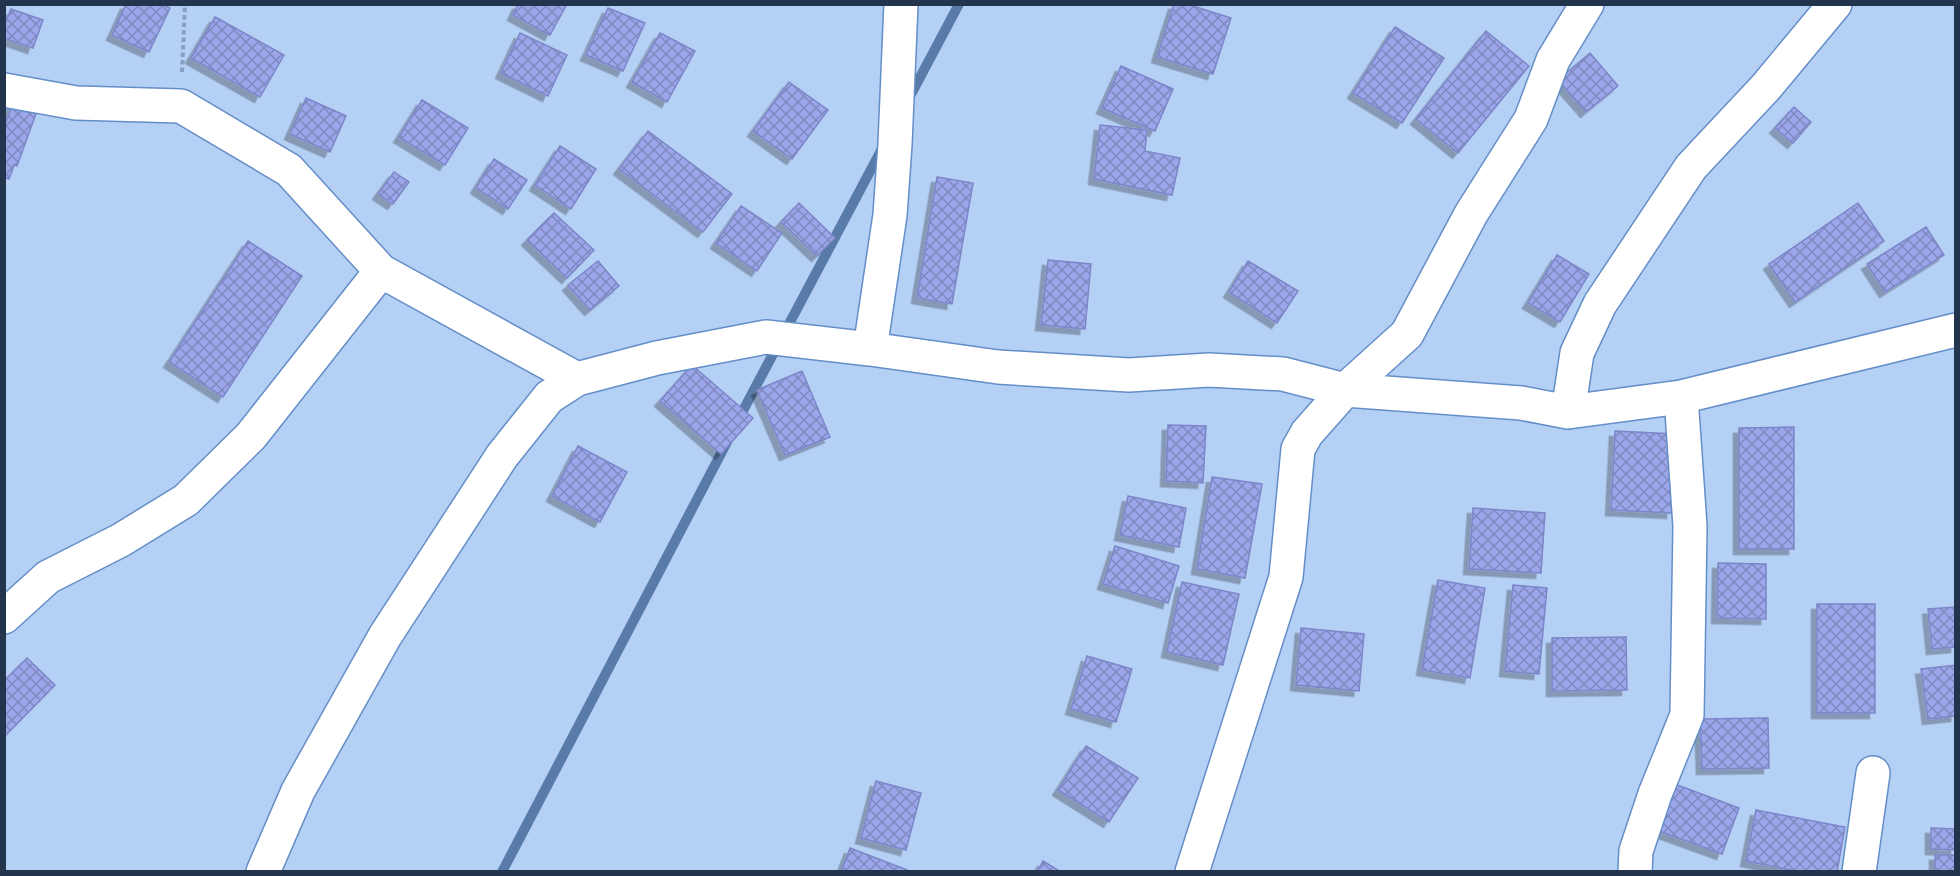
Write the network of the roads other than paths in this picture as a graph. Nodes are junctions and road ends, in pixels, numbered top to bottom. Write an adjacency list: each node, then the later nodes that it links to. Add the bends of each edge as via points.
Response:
1 (901, 4): 7 (street, via 890,215)
2 (1587, 4): 9 (street, via 1553,60 1531,119 1471,214 1407,334)
3 (1836, 4): 11 (street, via 1692,167 1600,304 1577,353)
4 (4, 90): 5 (street, via 76,103 181,106 289,170)
5 (381, 271): 8 (street); 12 (street, via 251,436 186,500 121,540 48,577)
6 (1956, 330): 10 (street)
7 (870, 349): 8 (street, via 766,337 657,358); 9 (street, via 998,367 1128,375 1209,370 1283,374)
8 (577, 379): 14 (street, via 549,397 502,456 385,636 298,791)
9 (1345, 390): 11 (street, via 1521,403); 15 (street, via 1298,449 1286,577)
10 (1681, 397): 11 (street); 16 (street, via 1690,526 1687,715 1636,851)
11 (1568, 412)
12 (4, 617)
13 (1873, 773): 17 (street)
14 (263, 872)
15 (1192, 872)
16 (1635, 872)
17 (1859, 872)

